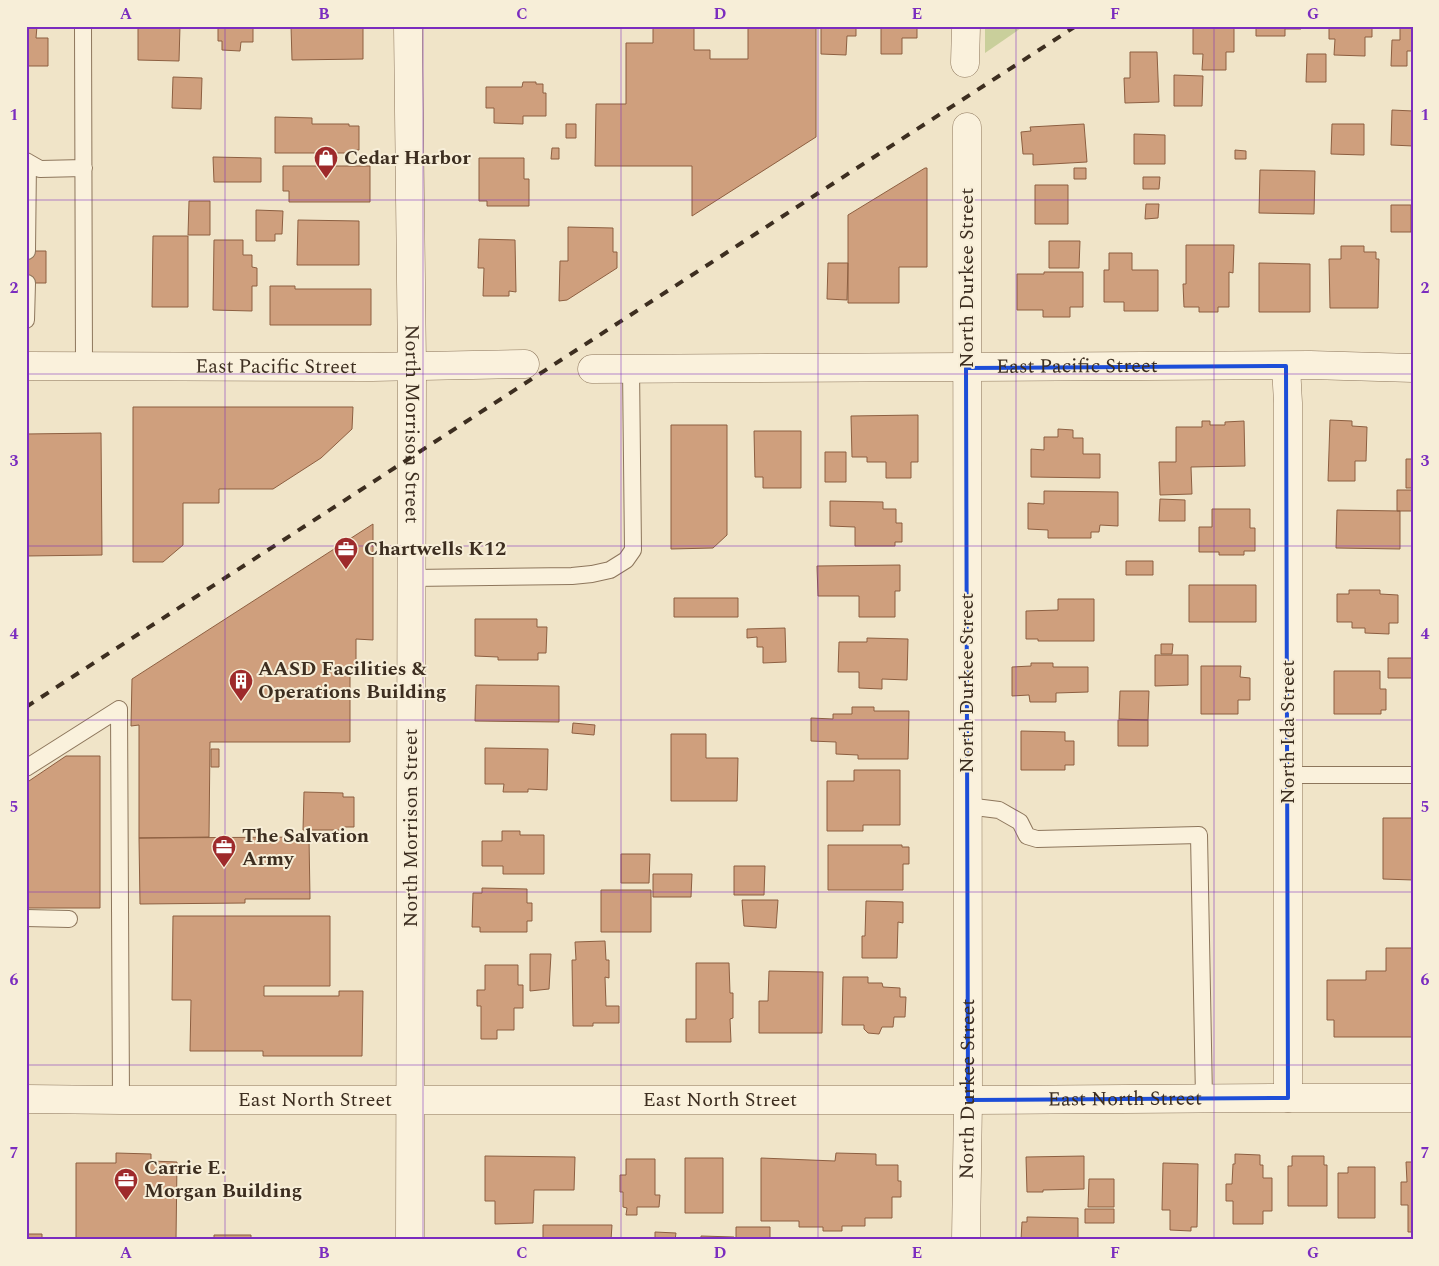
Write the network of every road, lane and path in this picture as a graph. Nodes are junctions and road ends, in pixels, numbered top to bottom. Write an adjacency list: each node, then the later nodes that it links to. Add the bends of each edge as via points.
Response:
1 (83, 26): 7 (lane)
2 (408, 26): 14 (street, North Morrison Street)
3 (966, 26): 4 (street)
4 (965, 63)
5 (967, 127): 17 (street, North Durkee Street)
6 (27, 161): 7 (lane, via 40,169); 8 (lane)
7 (84, 168): 13 (lane)
8 (27, 252)
9 (27, 283): 10 (lane)
10 (26, 320)
11 (525, 364): 14 (street, East Pacific Street)
12 (26, 366): 13 (street, East Pacific Street)
13 (84, 366): 14 (street, East Pacific Street)
14 (412, 366): 20 (street, North Morrison Street)
15 (1286, 366): 17 (street, East Pacific Street); 18 (street, East Pacific Street); 22 (street, North Ida Street)
16 (631, 368): 17 (street, East Pacific Street); 19 (street, East Pacific Street); 20 (lane, via 633,550 626,560 610,570 572,576)
17 (966, 368): 24 (street, North Durkee Street)
18 (1413, 368)
19 (592, 369)
20 (412, 578): 32 (street, North Morrison Street)
21 (26, 768): 31 (lane, via 119,709)
22 (1288, 775): 23 (lane); 28 (street, North Ida Street)
23 (1413, 775)
24 (967, 806): 27 (lane, via 999,810 1020,822 1027,836 1038,839 1199,835); 33 (street, North Durkee Street)
25 (26, 918): 26 (lane)
26 (69, 919)
27 (1204, 1098): 28 (street, East North Street); 33 (street, East North Street)
28 (1288, 1098): 29 (street, East North Street)
29 (1413, 1098)
30 (26, 1099): 31 (street, East North Street)
31 (121, 1100): 32 (street, East North Street)
32 (410, 1100): 33 (street, East North Street); 34 (street, North Morrison Street)
33 (968, 1100): 35 (street, North Durkee Street)
34 (410, 1240)
35 (966, 1240)

